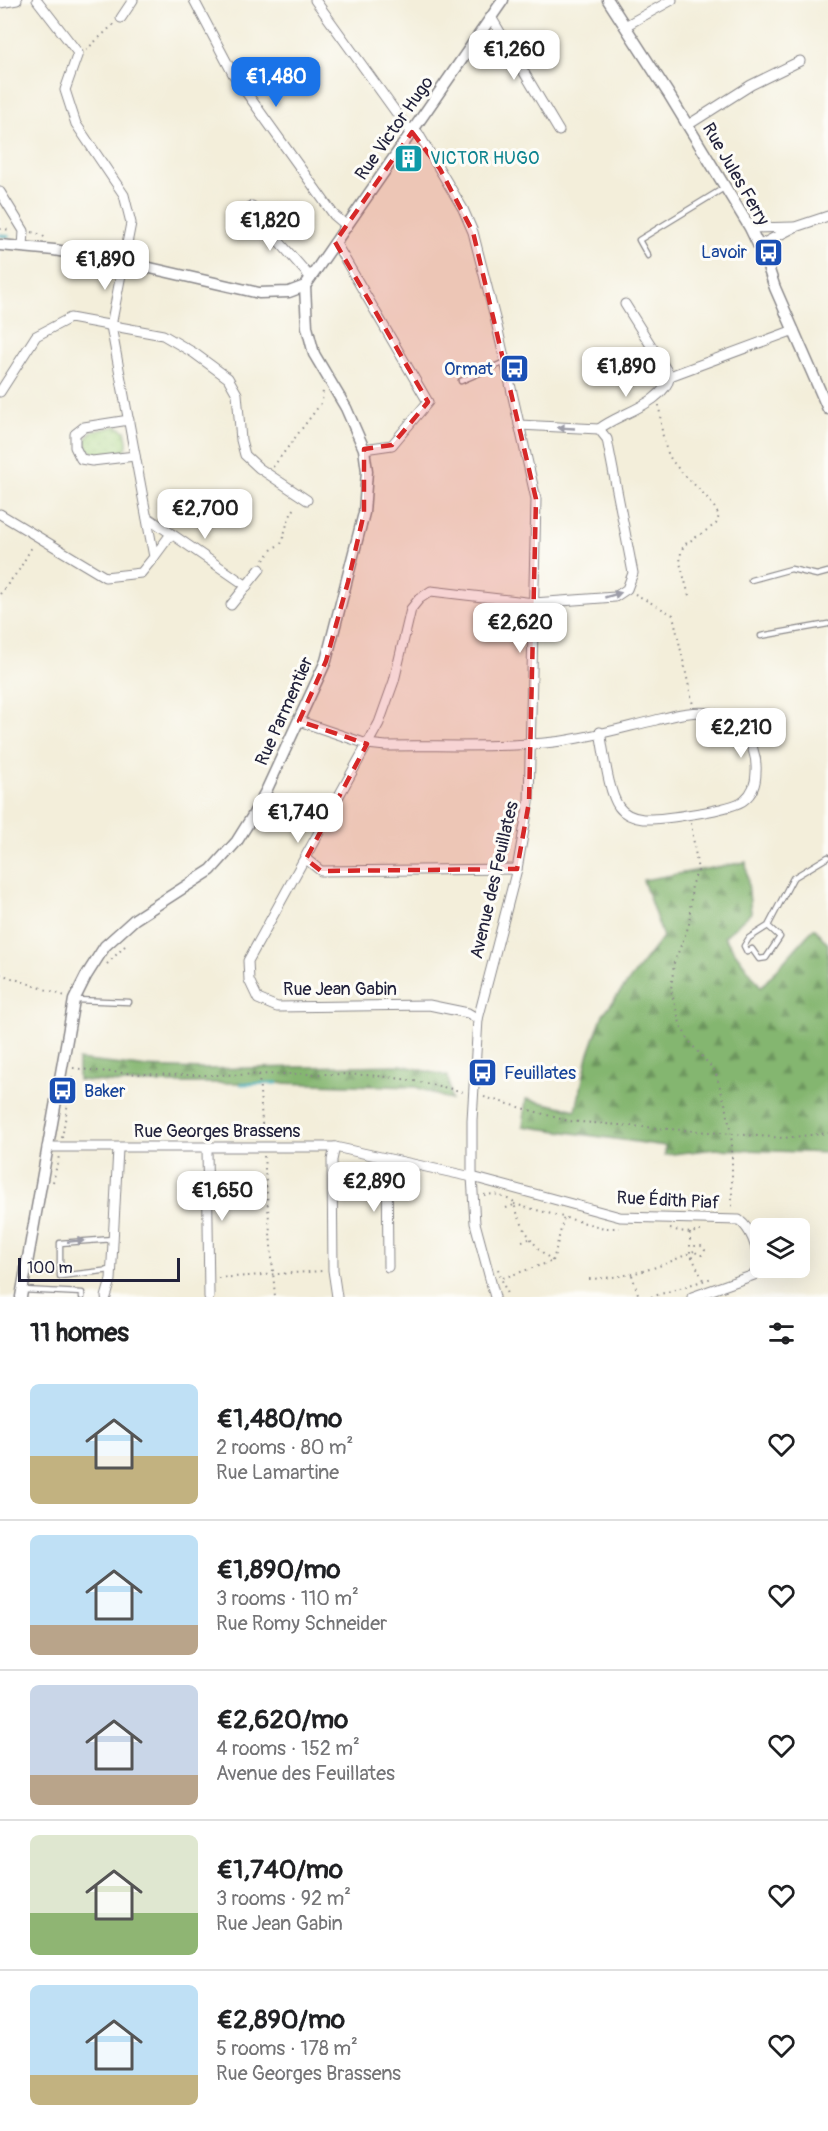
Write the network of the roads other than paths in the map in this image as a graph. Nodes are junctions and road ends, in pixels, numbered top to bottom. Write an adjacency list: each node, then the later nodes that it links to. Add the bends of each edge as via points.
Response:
1 (37, 0): 27 (street, via 78,53 65,90 76,124 124,195 131,223)
2 (133, 0): 9 (street)
3 (194, 0): 19 (street, via 233,74 334,215)
4 (315, 0): 14 (street, Avenue des Feuillates)
5 (503, 0): 8 (street, Rue Victor Hugo)
6 (608, 0): 10 (street, Rue Jules Ferry)
7 (672, 0): 10 (street)
8 (491, 17): 13 (street); 14 (street, Rue Victor Hugo)
9 (121, 18)
10 (625, 26): 12 (street, Rue Jules Ferry)
11 (801, 61): 12 (street, via 751,85)
12 (688, 125): 15 (street, Rue Jules Ferry)
13 (559, 131)
14 (412, 132): 19 (street, Rue Victor Hugo); 32 (street, Avenue des Feuillates, via 418,133 440,169 473,232)
15 (726, 187): 21 (street, Rue Jules Ferry); 26 (lane, via 639,240)
16 (0, 192): 25 (street, via 24,231)
17 (252, 206): 28 (street)
18 (828, 216): 20 (street)
19 (347, 226): 22 (street, Rue Victor Hugo)
20 (795, 227): 21 (street); 24 (street)
21 (750, 228): 24 (street, Rue Jules Ferry)
22 (335, 242): 28 (street, Rue Victor Hugo); 40 (street, via 428,402 392,445)
23 (0, 245): 25 (street)
24 (758, 246): 31 (street, Rue Jules Ferry)
25 (23, 247): 27 (street)
26 (648, 256)
27 (124, 262): 28 (street, via 259,293 289,292); 30 (street)
28 (308, 282): 40 (street, Rue Parmentier, via 307,327 315,354)
29 (625, 304): 33 (street)
30 (111, 326): 35 (street, via 70,318 36,336); 37 (street); 42 (street, via 163,335 228,378 237,394 245,454)
31 (794, 330): 33 (street); 36 (street, Rue Jules Ferry)
32 (505, 362): 34 (lane); 38 (street, Avenue des Feuillates)
33 (670, 376): 39 (street, via 657,396)
34 (461, 381)
35 (0, 392)
36 (828, 409)
37 (129, 420): 41 (street); 41 (street, via 84,428 75,434 75,447 81,459 92,462)
38 (519, 425): 39 (street, one-way to 38); 51 (street, Avenue des Feuillates, via 536,499)
39 (599, 429): 51 (street, Rue Jean Gabin, one-way to 39, via 615,597 627,589 633,573 607,439)
40 (364, 448): 55 (street, Rue Parmentier, via 364,513 348,582 326,662)
41 (135, 456): 44 (street)
42 (307, 500)
43 (0, 514): 46 (street, via 105,577 141,573)
44 (147, 517): 45 (street); 46 (street)
45 (171, 534): 46 (street); 50 (street)
46 (154, 557)
47 (260, 569): 50 (street)
48 (828, 572): 49 (lane, via 818,575 791,569)
49 (751, 580)
50 (247, 586): 52 (street)
51 (534, 603): 57 (street, Rue Jean Gabin, via 431,591 419,599 411,609 379,723); 58 (street, Avenue des Feuillates)
52 (231, 605)
53 (828, 624): 54 (lane)
54 (761, 636)
55 (299, 721): 57 (street); 63 (street, Rue Parmentier, via 252,817 225,857 135,920 105,946)
56 (600, 732): 56 (street, via 710,713 736,724 751,745 757,769 755,783 743,802 730,807 644,819 629,816 619,807 612,790); 58 (street)
57 (367, 744): 58 (street); 60 (street, Rue Jean Gabin)
58 (531, 744): 61 (street, Avenue des Feuillates, via 529,802)
59 (828, 857): 62 (lane, via 793,878)
60 (306, 859): 61 (street, via 321,872); 65 (street, Rue Jean Gabin, via 248,961 249,980 258,999 277,1007 429,1005 468,1013)
61 (517, 869): 65 (street, Avenue des Feuillates)
62 (768, 926): 62 (lane, via 780,937 766,958 759,958 752,949 747,952 744,946 749,938)
63 (74, 1000): 64 (lane); 66 (street, Rue Parmentier)
64 (129, 1002)
65 (478, 1019): 71 (street, Avenue des Feuillates)
66 (47, 1147): 69 (street, Rue Georges Brassens); 75 (street, Rue Parmentier)
67 (335, 1147): 68 (street, Rue Georges Brassens); 70 (street, Rue Georges Brassens); 79 (street, via 333,1270)
68 (207, 1148): 69 (street, Rue Georges Brassens); 78 (street)
69 (118, 1149): 72 (street)
70 (387, 1158): 71 (street, Rue Georges Brassens); 73 (street)
71 (472, 1177): 80 (street, Avenue des Feuillates, via 475,1223); 81 (street, Rue Édith Piaf, via 620,1217 739,1220 753,1239 760,1264 754,1275)
72 (113, 1239): 74 (street); 74 (lane, one-way to 72, via 60,1276 60,1243)
73 (387, 1267)
74 (111, 1270): 77 (street)
75 (21, 1294): 76 (lane, via 82,1293)
76 (82, 1297)
77 (106, 1297)
78 (209, 1297)
79 (337, 1297)
80 (495, 1297)
81 (692, 1297)

